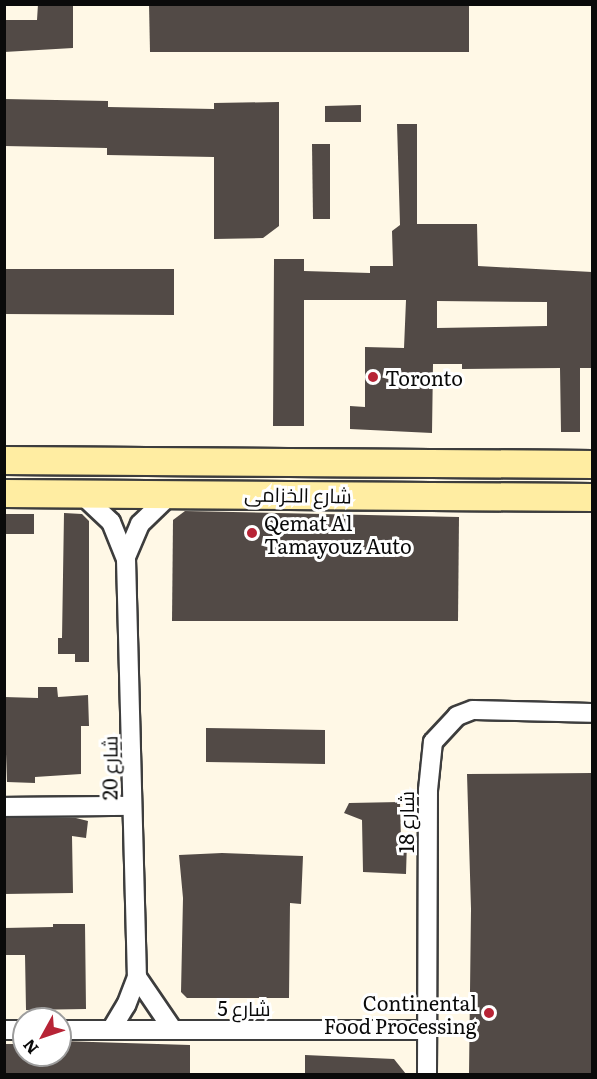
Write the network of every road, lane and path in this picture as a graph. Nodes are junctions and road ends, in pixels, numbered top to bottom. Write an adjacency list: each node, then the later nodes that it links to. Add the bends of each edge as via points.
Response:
1 (4, 460): 2 (street, شارع الخزامى)
2 (592, 464)
3 (79, 492): 4 (street, شارع الخزامى); 5 (street, شارع الخزامى); 7 (street, شارع 20, via 111,522)
4 (4, 493)
5 (172, 493): 6 (street, شارع الخزامى); 7 (street, شارع 20, via 140,524)
6 (592, 497)
7 (126, 559): 9 (street, شارع 20)
8 (592, 713): 15 (street, شارع 18, via 473,710 443,727 433,742 428,790)
9 (131, 806): 10 (street); 11 (street, شارع 20)
10 (4, 807)
11 (137, 978): 13 (street, شارع 20); 14 (street)
12 (72, 1030): 13 (street, شارع 5)
13 (111, 1030): 14 (street, شارع 5)
14 (173, 1030): 15 (street, شارع 5)
15 (427, 1030): 16 (street, شارع 18)
16 (427, 1074)

